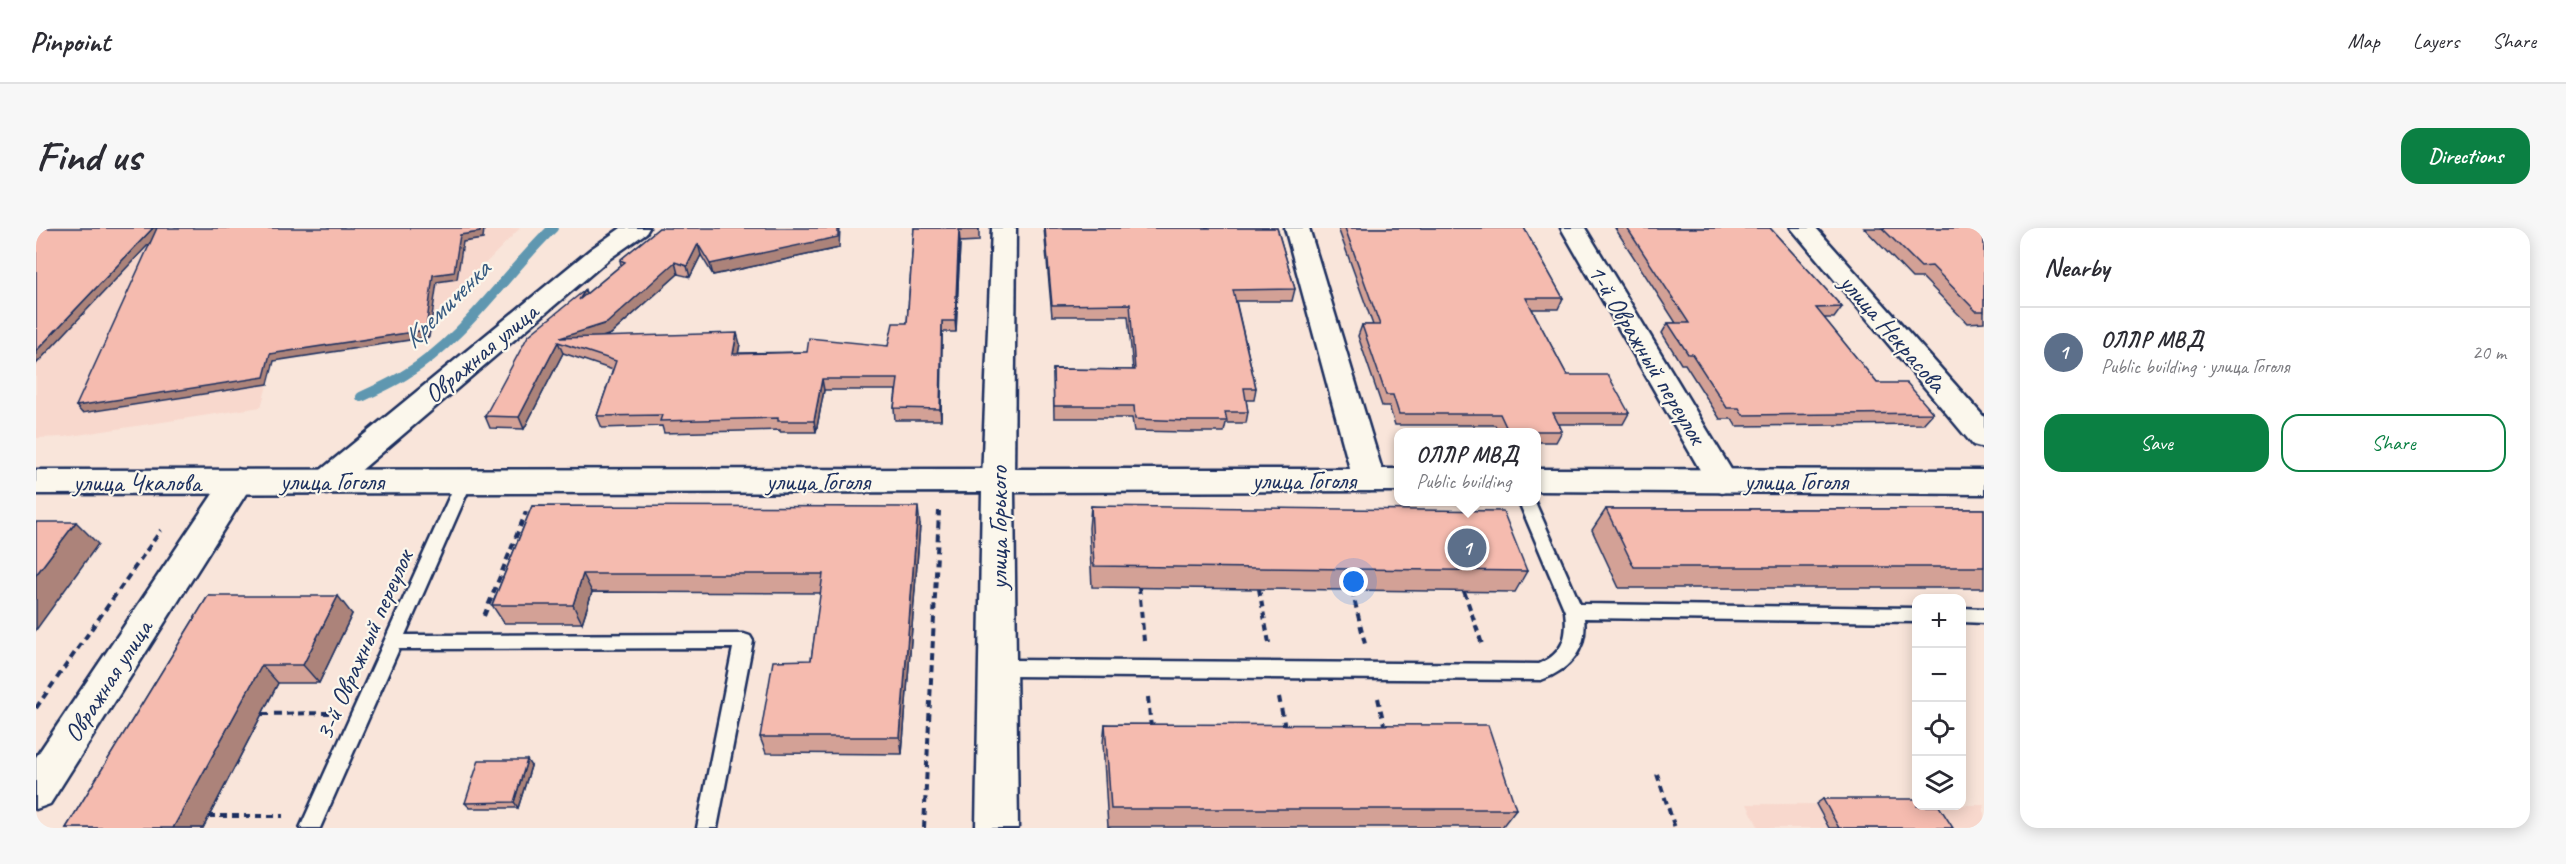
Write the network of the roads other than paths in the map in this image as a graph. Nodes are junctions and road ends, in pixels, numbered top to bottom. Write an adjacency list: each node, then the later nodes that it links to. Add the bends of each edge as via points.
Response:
1 (637, 228): 13 (street, Овражная улица, via 600,254)
2 (1004, 228): 7 (street, улица Горького)
3 (1297, 228): 8 (street)
4 (1572, 228): 11 (street, 1-й Овражный переулок)
5 (1803, 228): 6 (street, улица Некрасова)
6 (1984, 437)
7 (998, 480): 8 (street, улица Гоголя); 14 (street, улица Гоголя); 22 (street, улица Горького)
8 (1384, 480)
9 (1541, 480): 11 (street, улица Гоголя)
10 (238, 481): 12 (street, улица Чкалова); 13 (street, улица Гоголя); 23 (street, Овражная улица)
11 (1722, 481): 15 (street, улица Гоголя)
12 (36, 482)
13 (327, 482): 14 (street, улица Гоголя)
14 (464, 482): 21 (lane, 3-й Овражный переулок)
15 (1984, 482)
16 (1529, 506): 17 (lane)
17 (1574, 611): 18 (lane); 22 (lane, via 1577,627 1567,657 1541,672)
18 (1912, 615)
19 (1966, 615): 20 (lane)
20 (1984, 616)
21 (392, 642): 24 (lane, 3-й Овражный переулок); 25 (lane, via 744,641)
22 (997, 668): 26 (street, улица Горького)
23 (36, 790)
24 (313, 822)
25 (707, 828)
26 (997, 828)

